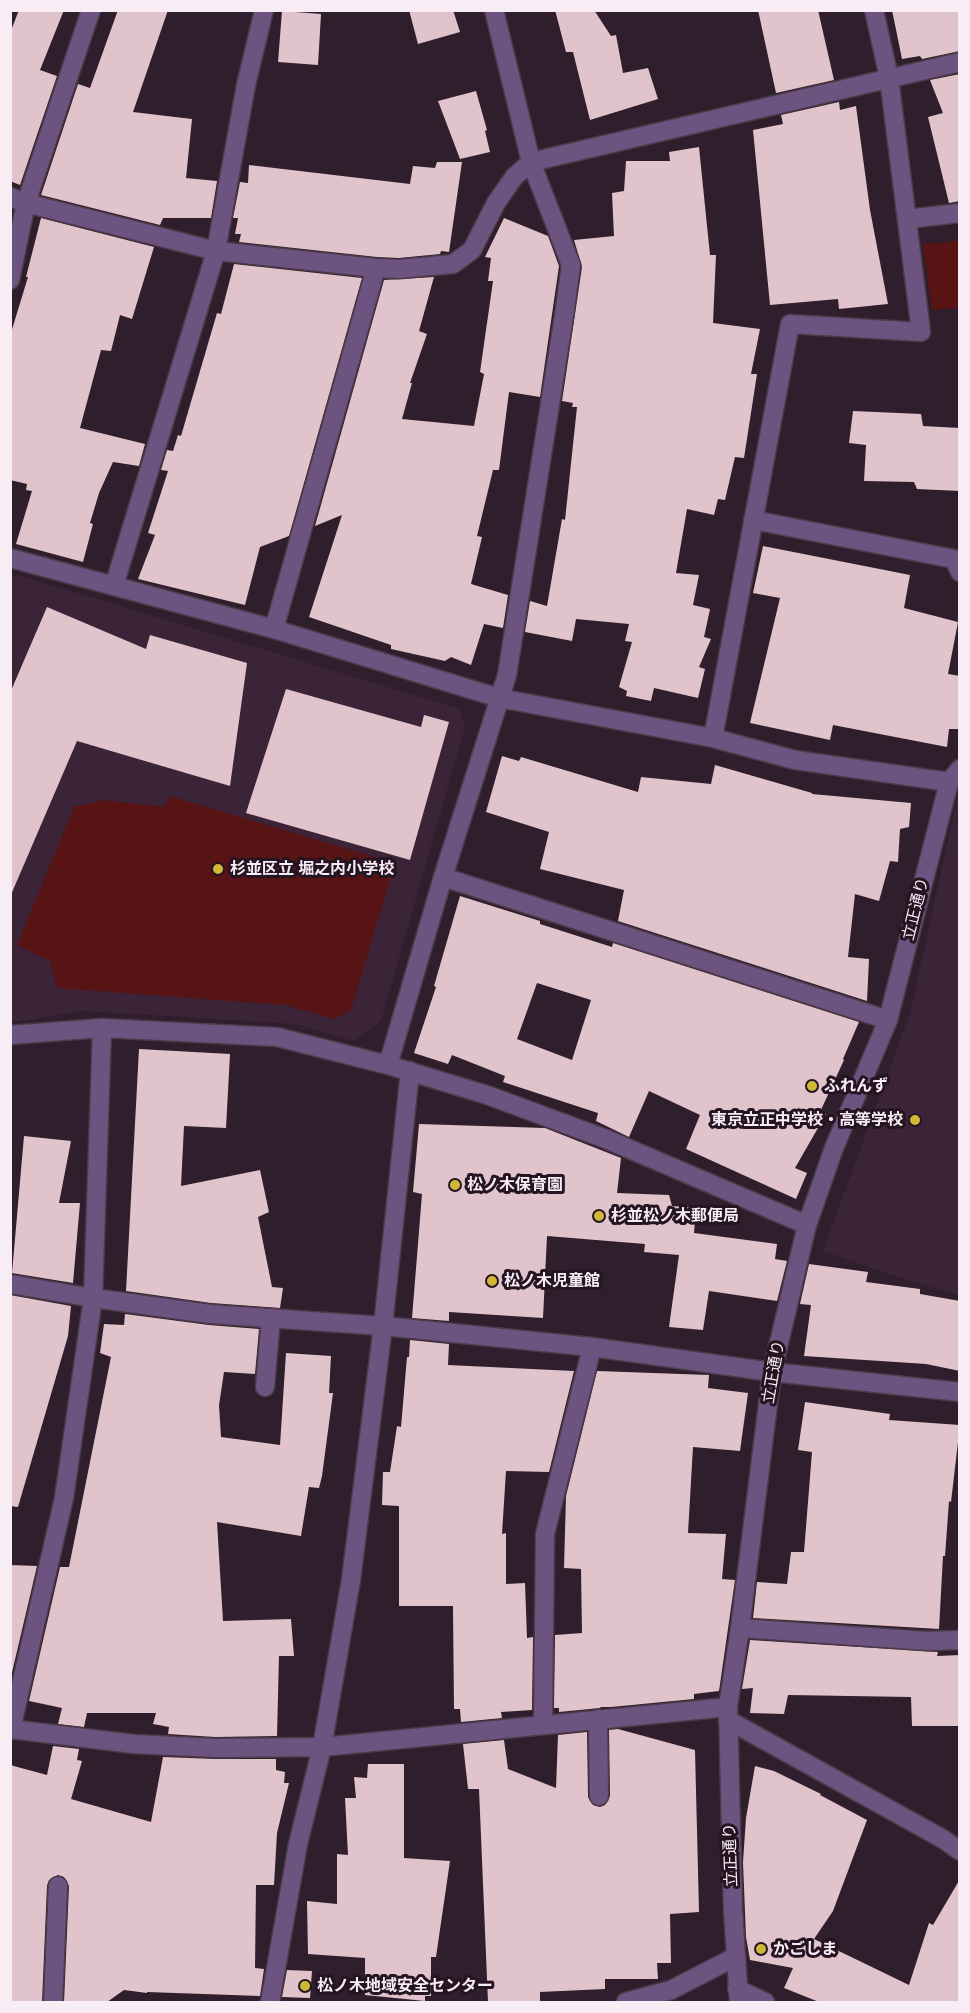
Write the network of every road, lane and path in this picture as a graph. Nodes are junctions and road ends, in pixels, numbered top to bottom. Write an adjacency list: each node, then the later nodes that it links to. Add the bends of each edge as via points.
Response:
1 (91, 10): 8 (street)
2 (264, 10): 11 (street, via 246,85)
3 (494, 10): 7 (street)
4 (874, 10): 6 (street)
5 (960, 62): 6 (street)
6 (889, 78): 7 (street); 10 (street)
7 (531, 162): 12 (street, via 514,177 496,203 472,250 453,264); 19 (street, via 571,265 507,675)
8 (18, 200): 11 (street); 13 (street)
9 (960, 213): 10 (street)
10 (907, 219): 14 (street, via 921,332 790,324)
11 (216, 251): 12 (street); 17 (street)
12 (376, 268): 18 (street)
13 (10, 280)
14 (753, 520): 16 (street, via 954,559); 20 (street)
15 (10, 558): 17 (street)
16 (960, 572)
17 (114, 586): 18 (street)
18 (274, 629): 19 (street)
19 (499, 698): 20 (street); 22 (street)
20 (713, 738): 21 (street, via 795,760)
21 (954, 775): 23 (street, 立正通り)
22 (443, 877): 23 (street); 26 (street)
23 (888, 1020): 28 (street, 立正通り, via 834,1148)
24 (102, 1028): 25 (street); 26 (street, via 277,1037); 30 (street)
25 (10, 1035)
26 (388, 1065): 27 (street)
27 (410, 1071): 28 (street, via 606,1139); 32 (street)
28 (807, 1225): 34 (street, 立正通り)
29 (10, 1284): 30 (street)
30 (93, 1298): 31 (street); 42 (street, via 64,1498)
31 (271, 1318): 32 (street); 35 (street)
32 (383, 1326): 33 (street); 43 (street, via 351,1580)
33 (592, 1347): 34 (street); 41 (street, via 545,1534)
34 (772, 1372): 36 (street); 37 (street, 立正通り)
35 (265, 1387)
36 (960, 1392)
37 (740, 1628): 38 (street); 39 (street, 立正通り)
38 (960, 1640)
39 (728, 1714): 40 (street); 45 (street); 47 (street, 立正通り)
40 (598, 1719): 41 (street); 44 (street)
41 (543, 1725): 43 (street)
42 (11, 1729): 43 (street, via 134,1744)
43 (322, 1747): 50 (street, via 298,1844)
44 (599, 1796)
45 (960, 1851)
46 (58, 1886): 49 (street)
47 (735, 1957): 48 (street, 立正通り); 51 (street, via 671,1990)
48 (738, 1996): 52 (street)
49 (53, 2002)
50 (270, 2002)
51 (626, 2002)
52 (765, 2002)

